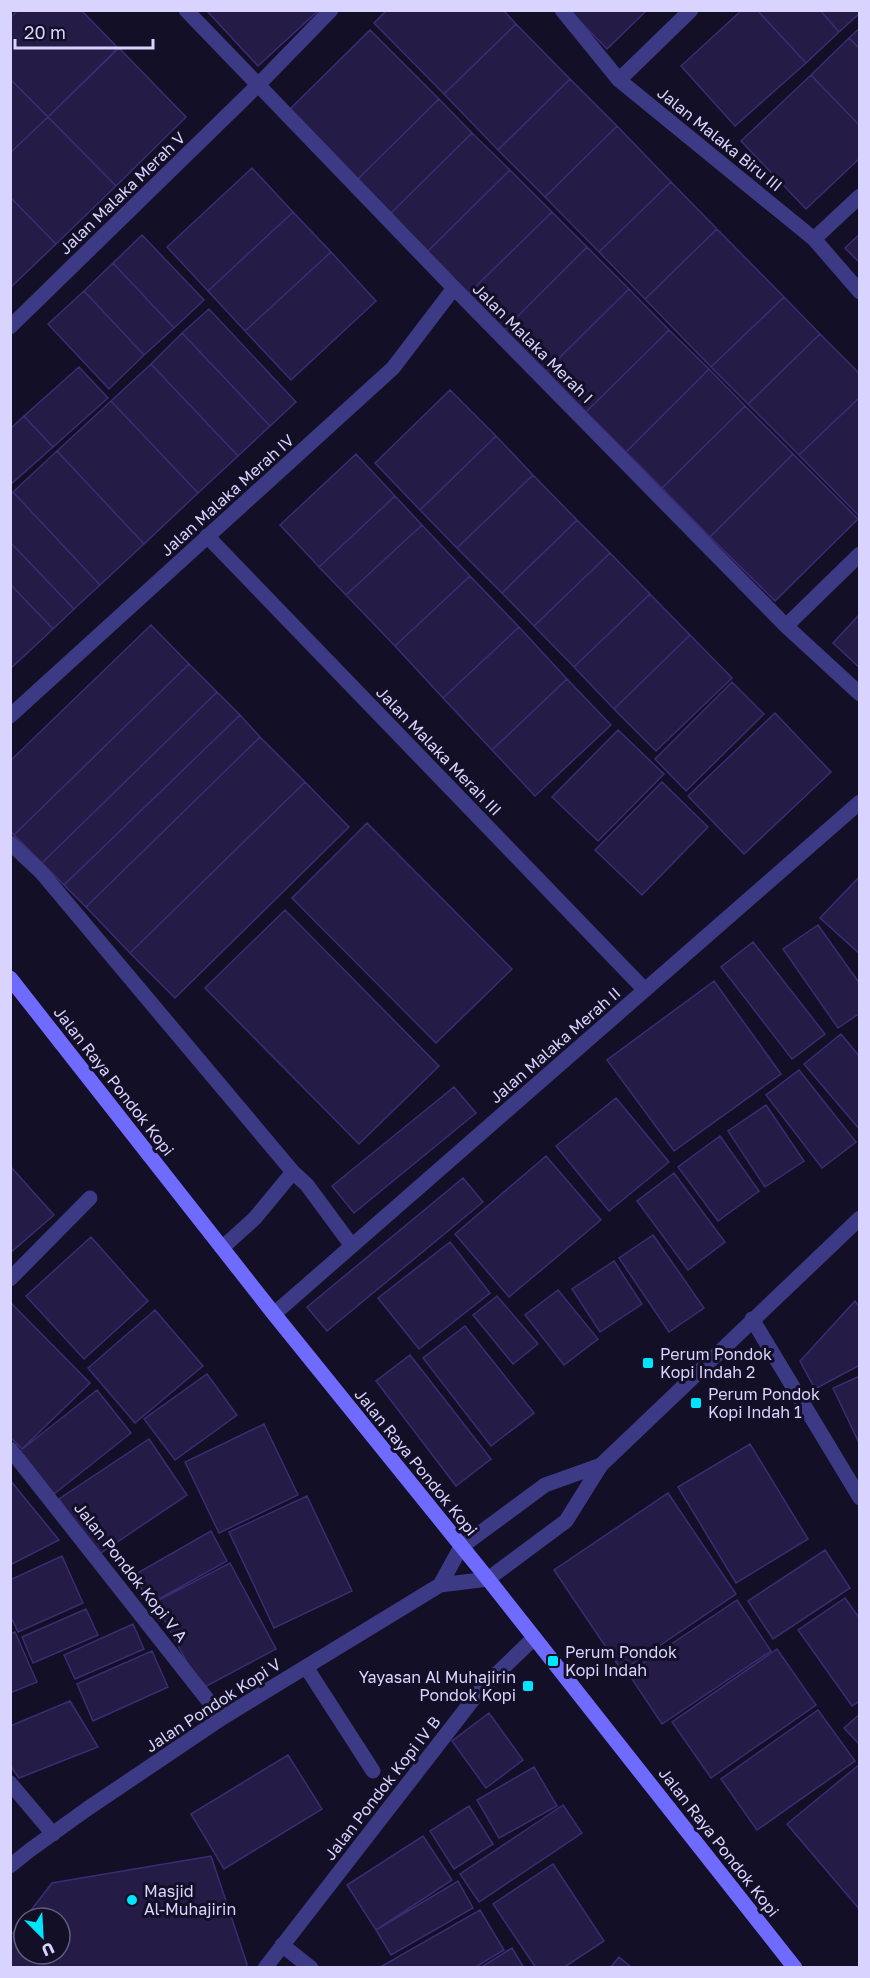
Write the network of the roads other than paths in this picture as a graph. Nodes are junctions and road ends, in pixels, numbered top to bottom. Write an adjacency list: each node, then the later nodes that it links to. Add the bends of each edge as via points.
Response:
1 (186, 10): 6 (street, Jalan Malaka Merah I)
2 (331, 10): 6 (street, Jalan Malaka Merah V)
3 (561, 10): 5 (street, Jalan Malaka Biru III)
4 (691, 10): 5 (street)
5 (619, 80): 8 (street, Jalan Malaka Biru III)
6 (259, 84): 9 (street, Jalan Malaka Merah I); 11 (street, Jalan Malaka Merah V)
7 (860, 196): 8 (street)
8 (814, 238): 10 (street, Jalan Malaka Biru III)
9 (454, 288): 12 (street, Jalan Malaka Merah IV, via 393,368); 14 (street, Jalan Malaka Merah I)
10 (860, 292)
11 (10, 327)
12 (207, 536): 16 (street, Jalan Malaka Merah IV); 20 (street, Jalan Malaka Merah III)
13 (860, 554): 14 (street)
14 (786, 626): 15 (street, Jalan Malaka Merah I)
15 (860, 694)
16 (10, 716)
17 (860, 802): 20 (street, Jalan Malaka Merah II)
18 (10, 843): 21 (street, via 41,872)
19 (10, 978): 25 (main road, Jalan Raya Pondok Kopi)
20 (645, 990): 24 (street, Jalan Malaka Merah II)
21 (293, 1172): 24 (street); 25 (street, via 255,1218)
22 (90, 1198): 26 (street)
23 (860, 1218): 28 (street)
24 (352, 1246): 27 (street, Jalan Malaka Merah II)
25 (222, 1248): 27 (main road, Jalan Raya Pondok Kopi)
26 (10, 1279)
27 (274, 1314): 32 (main road, Jalan Raya Pondok Kopi)
28 (752, 1319): 30 (street); 31 (street)
29 (10, 1449): 37 (street, Jalan Pondok Kopi V A)
30 (601, 1465): 32 (street, via 545,1485); 33 (street, via 566,1521)
31 (860, 1498)
32 (461, 1547): 33 (main road, Jalan Raya Pondok Kopi); 34 (street, Jalan Pondok Kopi V)
33 (488, 1579): 34 (street, Jalan Pondok Kopi V); 35 (main road, Jalan Raya Pondok Kopi)
34 (440, 1585): 36 (street, Jalan Pondok Kopi V)
35 (534, 1638): 42 (street, Jalan Pondok Kopi IV B, via 482,1689); 45 (main road, Jalan Raya Pondok Kopi)
36 (306, 1667): 37 (street, Jalan Pondok Kopi V); 38 (street)
37 (222, 1718): 40 (street, Jalan Pondok Kopi V)
38 (373, 1771)
39 (10, 1783): 40 (street)
40 (53, 1833): 41 (street, Jalan Pondok Kopi V)
41 (10, 1866)
42 (282, 1945): 43 (street, Jalan Pondok Kopi IV B); 44 (street)
43 (264, 1968)
44 (311, 1968)
45 (795, 1968)

